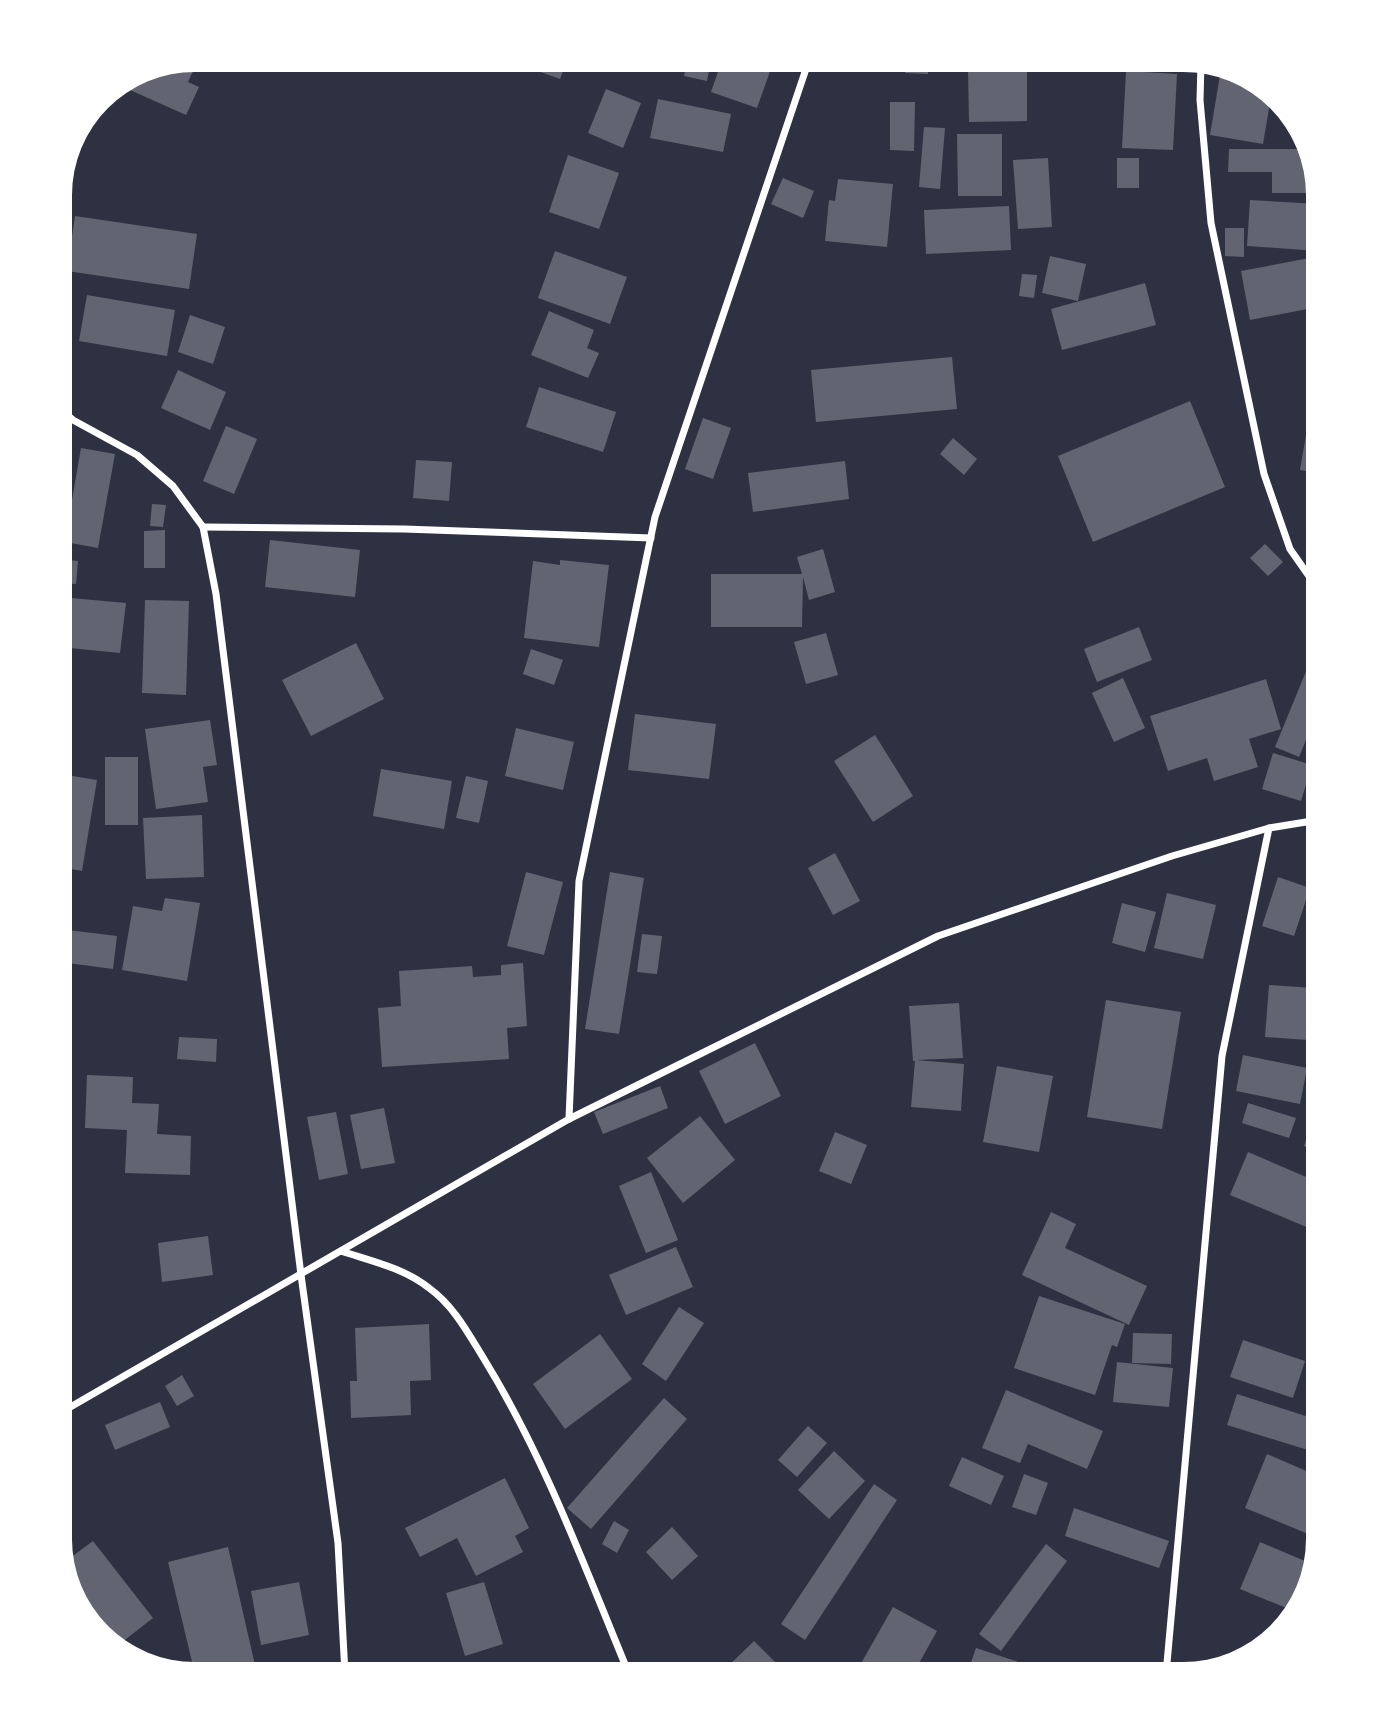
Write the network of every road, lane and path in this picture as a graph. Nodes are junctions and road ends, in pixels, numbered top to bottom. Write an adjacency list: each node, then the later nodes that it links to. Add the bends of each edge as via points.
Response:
1 (805, 72): 5 (street)
2 (1201, 73): 6 (street, via 1211,223 1264,474 1290,549)
3 (72, 419): 4 (street, via 137,455 173,486)
4 (203, 527): 5 (street, via 404,528); 11 (street, via 216,594)
5 (651, 538): 9 (street, via 579,881)
6 (1306, 572)
7 (1306, 822): 8 (street)
8 (1269, 828): 9 (street, via 938,936); 15 (street, via 1222,1056)
9 (569, 1119): 10 (street)
10 (341, 1251): 11 (street); 14 (street, via 403,1272 429,1287 453,1310 505,1393 549,1480)
11 (301, 1275): 12 (street); 13 (street, via 338,1543)
12 (72, 1405)
13 (344, 1662)
14 (624, 1662)
15 (1167, 1662)

